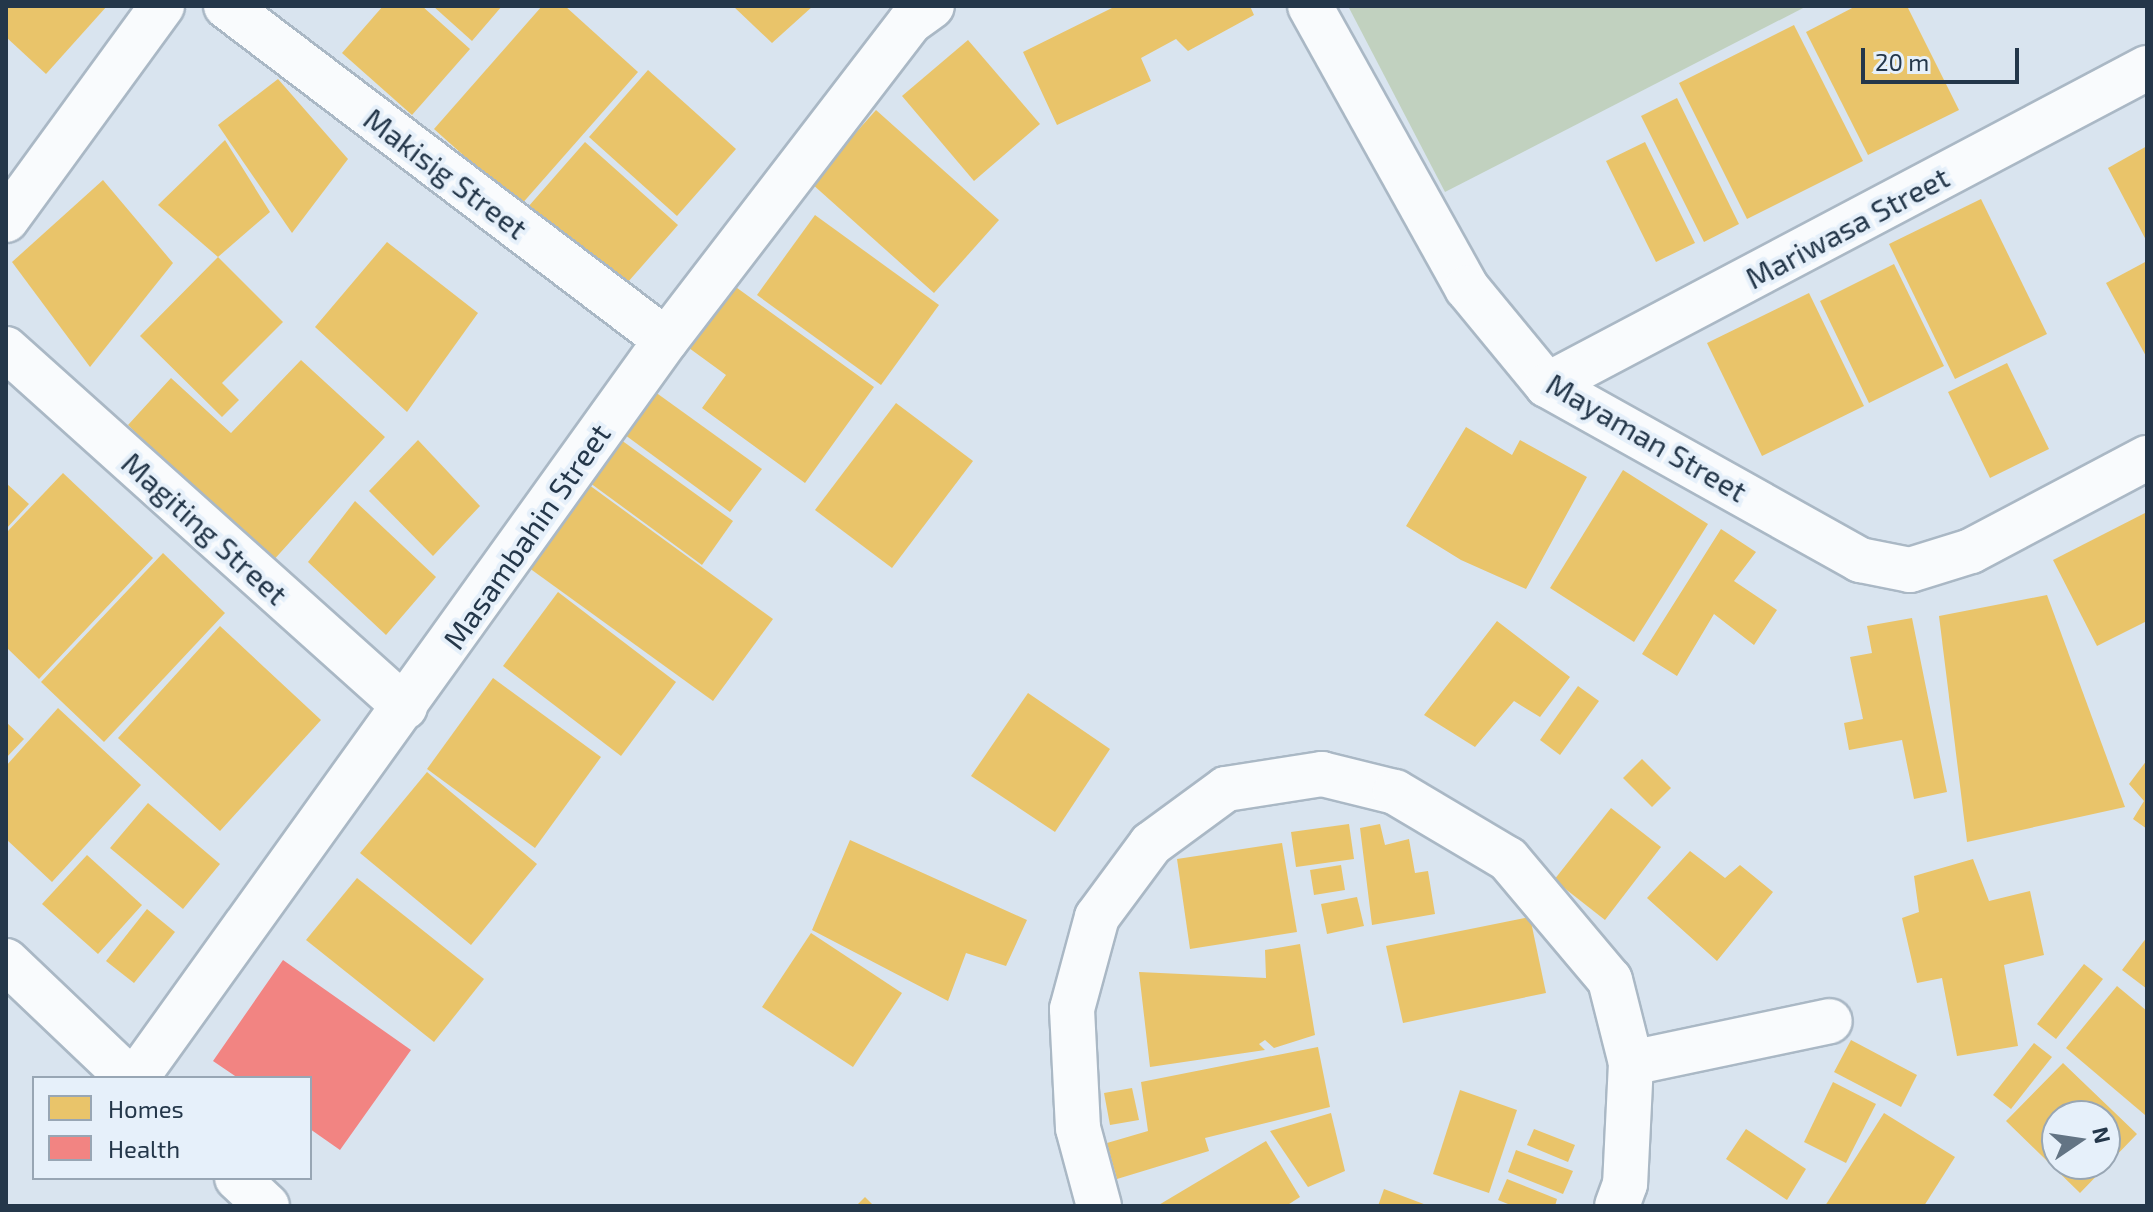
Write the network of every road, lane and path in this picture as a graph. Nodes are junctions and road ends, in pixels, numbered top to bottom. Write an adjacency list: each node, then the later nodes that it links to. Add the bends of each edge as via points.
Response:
1 (162, 6): 6 (street)
2 (226, 6): 7 (street, Makisig Street)
3 (1310, 6): 9 (street, Mayaman Street, via 1467,288)
4 (913, 11): 7 (street, Masambahin Street)
5 (2147, 68): 9 (street, Mariwasa Street)
6 (6, 220)
7 (666, 340): 11 (street, Masambahin Street)
8 (6, 349): 11 (street, Magiting Street)
9 (1547, 385): 10 (street, Mayaman Street, via 1860,560 1910,570 1971,551)
10 (2147, 458)
11 (405, 707): 16 (street, Masambahin Street)
12 (6, 961): 15 (street)
13 (1830, 1021): 14 (street)
14 (1631, 1063): 19 (street, via 1610,980 1508,859 1395,792 1322,774 1226,789 1151,844 1097,917 1072,1009 1078,1128); 20 (street, via 1625,1184)
15 (127, 1076)
16 (137, 1076)
17 (239, 1180): 18 (street)
18 (267, 1206)
19 (1099, 1206)
20 (1617, 1206)

